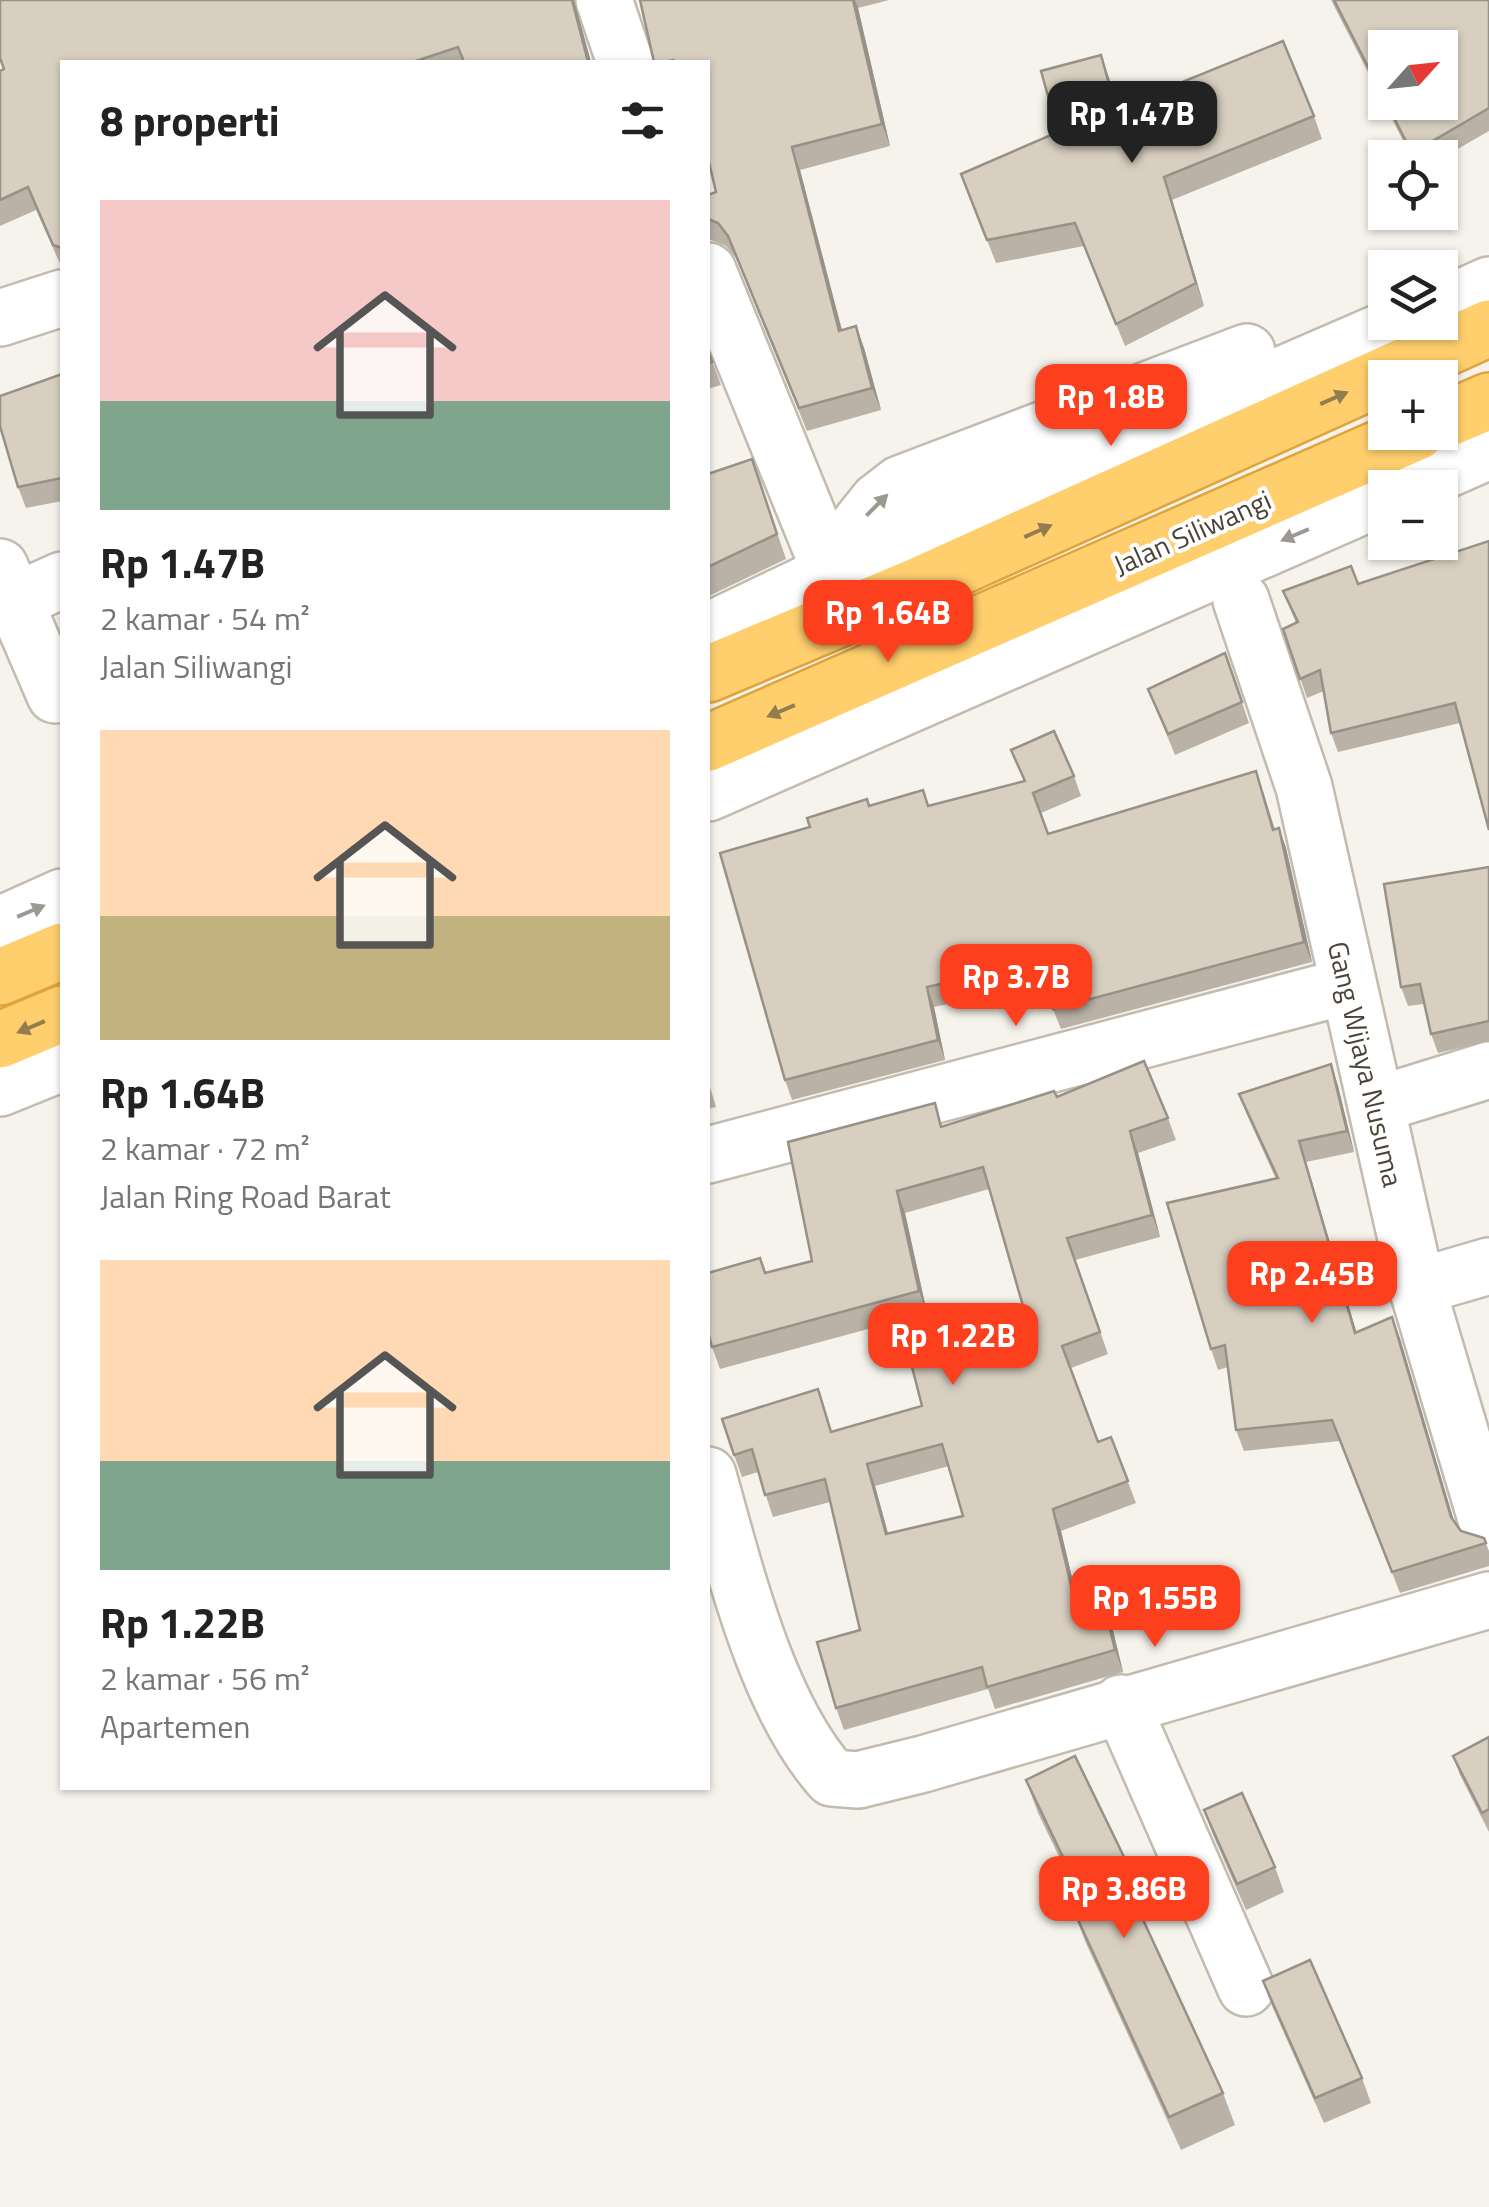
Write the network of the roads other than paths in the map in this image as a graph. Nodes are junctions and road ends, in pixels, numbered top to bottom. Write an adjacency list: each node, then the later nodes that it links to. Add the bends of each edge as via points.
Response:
1 (604, 0): 2 (street)
2 (623, 60)
3 (1489, 257): 4 (street)
4 (1458, 270)
5 (710, 277): 25 (street)
6 (1489, 285): 8 (street)
7 (60, 299): 10 (street)
8 (1458, 299)
9 (1368, 305): 25 (street, one-way to 9, via 878,500 900,484)
10 (0, 318)
11 (1489, 328): 22 (highway, one-way to 11)
12 (1368, 339): 22 (street)
13 (1489, 401): 14 (highway)
14 (1458, 414)
15 (1376, 450): 30 (highway, Jalan Siliwangi, via 967,631)
16 (1489, 452): 17 (street)
17 (1447, 470)
18 (1489, 490): 20 (street)
19 (1368, 503): 30 (street, one-way to 30, via 937,689)
20 (1458, 504)
21 (1368, 544): 26 (street)
22 (908, 563): 25 (highway)
23 (60, 580): 24 (street)
24 (6, 584): 29 (street)
25 (821, 589): 27 (street); 28 (highway)
26 (1241, 600): 30 (street, via 980,712 917,722); 37 (street, Gang Wijaya Nusuma, via 1304,787)
27 (710, 629)
28 (710, 672)
29 (55, 695)
30 (863, 700): 31 (highway, Jalan Siliwangi, one-way to 31); 32 (street)
31 (710, 741)
32 (710, 791)
33 (60, 899): 34 (street, one-way to 33)
34 (0, 924)
35 (60, 951): 36 (highway)
36 (0, 977)
37 (1347, 986): 43 (street, Gang Wijaya Nusuma); 44 (street)
38 (60, 1015): 39 (highway, one-way to 39)
39 (0, 1040)
40 (60, 1064): 42 (street)
41 (1489, 1070): 43 (street)
42 (0, 1088)
43 (1376, 1105): 46 (street, Gang Wijaya Nusuma)
44 (710, 1153)
45 (1489, 1266): 46 (street)
46 (1417, 1286): 48 (street, Gang Wijaya Nusuma)
47 (710, 1482): 50 (street, via 748,1615 807,1750 832,1778 858,1780)
48 (1489, 1529)
49 (1489, 1600): 50 (street)
50 (1129, 1723): 51 (street)
51 (1246, 1988)

